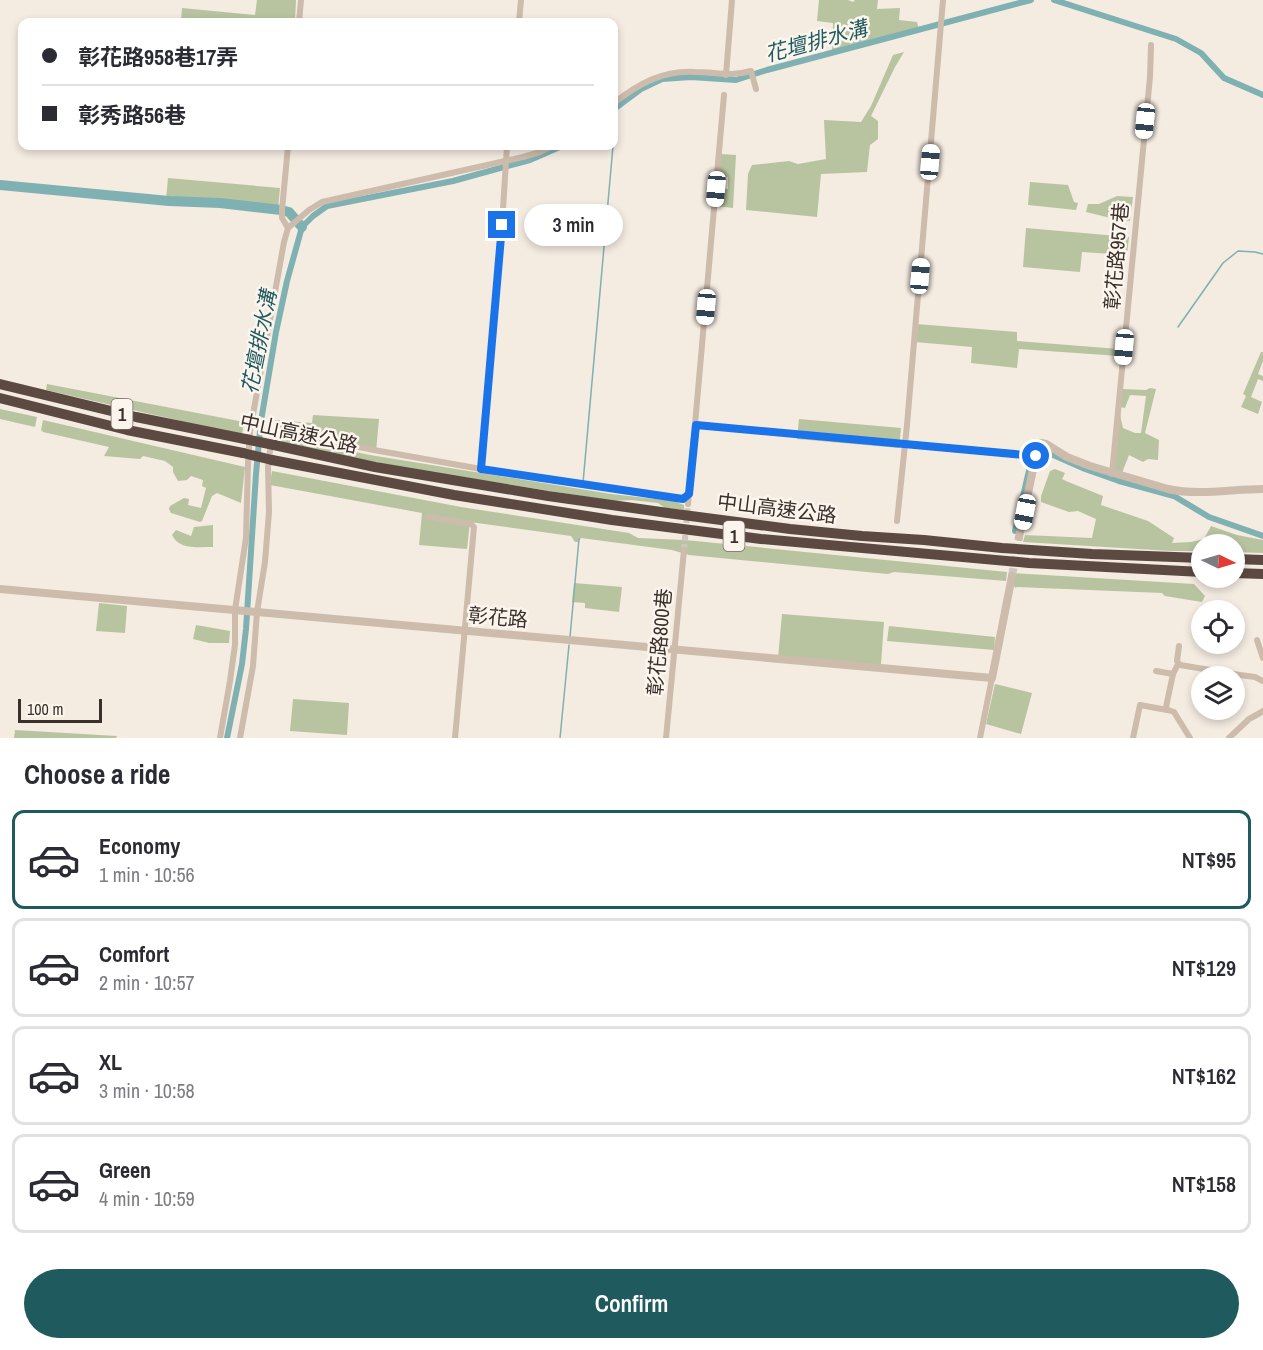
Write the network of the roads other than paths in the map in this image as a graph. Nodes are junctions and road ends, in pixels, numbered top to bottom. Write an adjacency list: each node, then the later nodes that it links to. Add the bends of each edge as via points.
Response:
1 (301, 0): 5 (street)
2 (521, 0): 6 (street)
3 (732, 0): 8 (street)
4 (943, 0): 21 (street)
5 (299, 18)
6 (519, 18)
7 (1151, 45): 24 (street, 彰花路957巷)
8 (726, 75): 9 (street, via 751,72); 11 (street, via 694,72 658,76)
9 (756, 89)
10 (724, 94): 19 (street)
11 (618, 100)
12 (288, 150): 16 (street, via 282,218)
13 (507, 150): 15 (street)
14 (544, 150): 15 (street)
15 (506, 160): 16 (street, via 321,202); 23 (street)
16 (288, 228): 40 (street, via 250,431 246,538)
17 (0, 384): 20 (highway, 中山高速公路 / 1, bridge, via 136,417 245,439)
18 (0, 398): 35 (highway, 中山高速公路 / 1, bridge, via 272,460 612,520 761,539 1029,563)
19 (696, 425): 21 (street); 26 (street)
20 (272, 439): 23 (street, via 285,432); 32 (highway, 中山高速公路 / 1, via 375,467 657,512 862,537); 41 (street, via 265,562)
21 (905, 444): 22 (street); 29 (street)
22 (1036, 456): 24 (street, via 1041,443); 30 (street)
23 (481, 469): 26 (street, via 683,499)
24 (1112, 474): 25 (street, via 1177,491)
25 (1263, 489)
26 (689, 494): 27 (street)
27 (688, 504)
28 (429, 517): 42 (street, via 474,527)
29 (897, 521)
30 (1019, 537)
31 (684, 550): 45 (street, 彰花路800巷)
32 (1191, 558)
33 (1245, 559): 34 (highway)
34 (1263, 560)
35 (1191, 571)
36 (1245, 573): 37 (highway)
37 (1263, 574)
38 (1012, 576): 50 (street)
39 (0, 589): 40 (street, 彰花路)
40 (238, 610): 41 (street, 彰花路); 54 (street)
41 (255, 612): 42 (street, 彰花路); 55 (street, via 253,666)
42 (464, 631): 45 (street, 彰花路); 56 (street)
43 (1257, 640): 46 (street)
44 (1179, 646): 47 (street)
45 (675, 650): 50 (street, 彰花路); 57 (street, 彰花路800巷)
46 (1263, 658)
47 (1178, 664): 49 (street); 51 (street)
48 (1156, 671): 49 (street)
49 (1173, 674): 52 (street)
50 (992, 678): 58 (street)
51 (1263, 681)
52 (1168, 710): 59 (street, via 1140,705); 60 (street, via 1174,712)
53 (1263, 711): 61 (street)
54 (220, 738)
55 (240, 738)
56 (455, 738)
57 (666, 738)
58 (980, 738)
59 (1133, 738)
60 (1190, 738)
61 (1229, 738)

